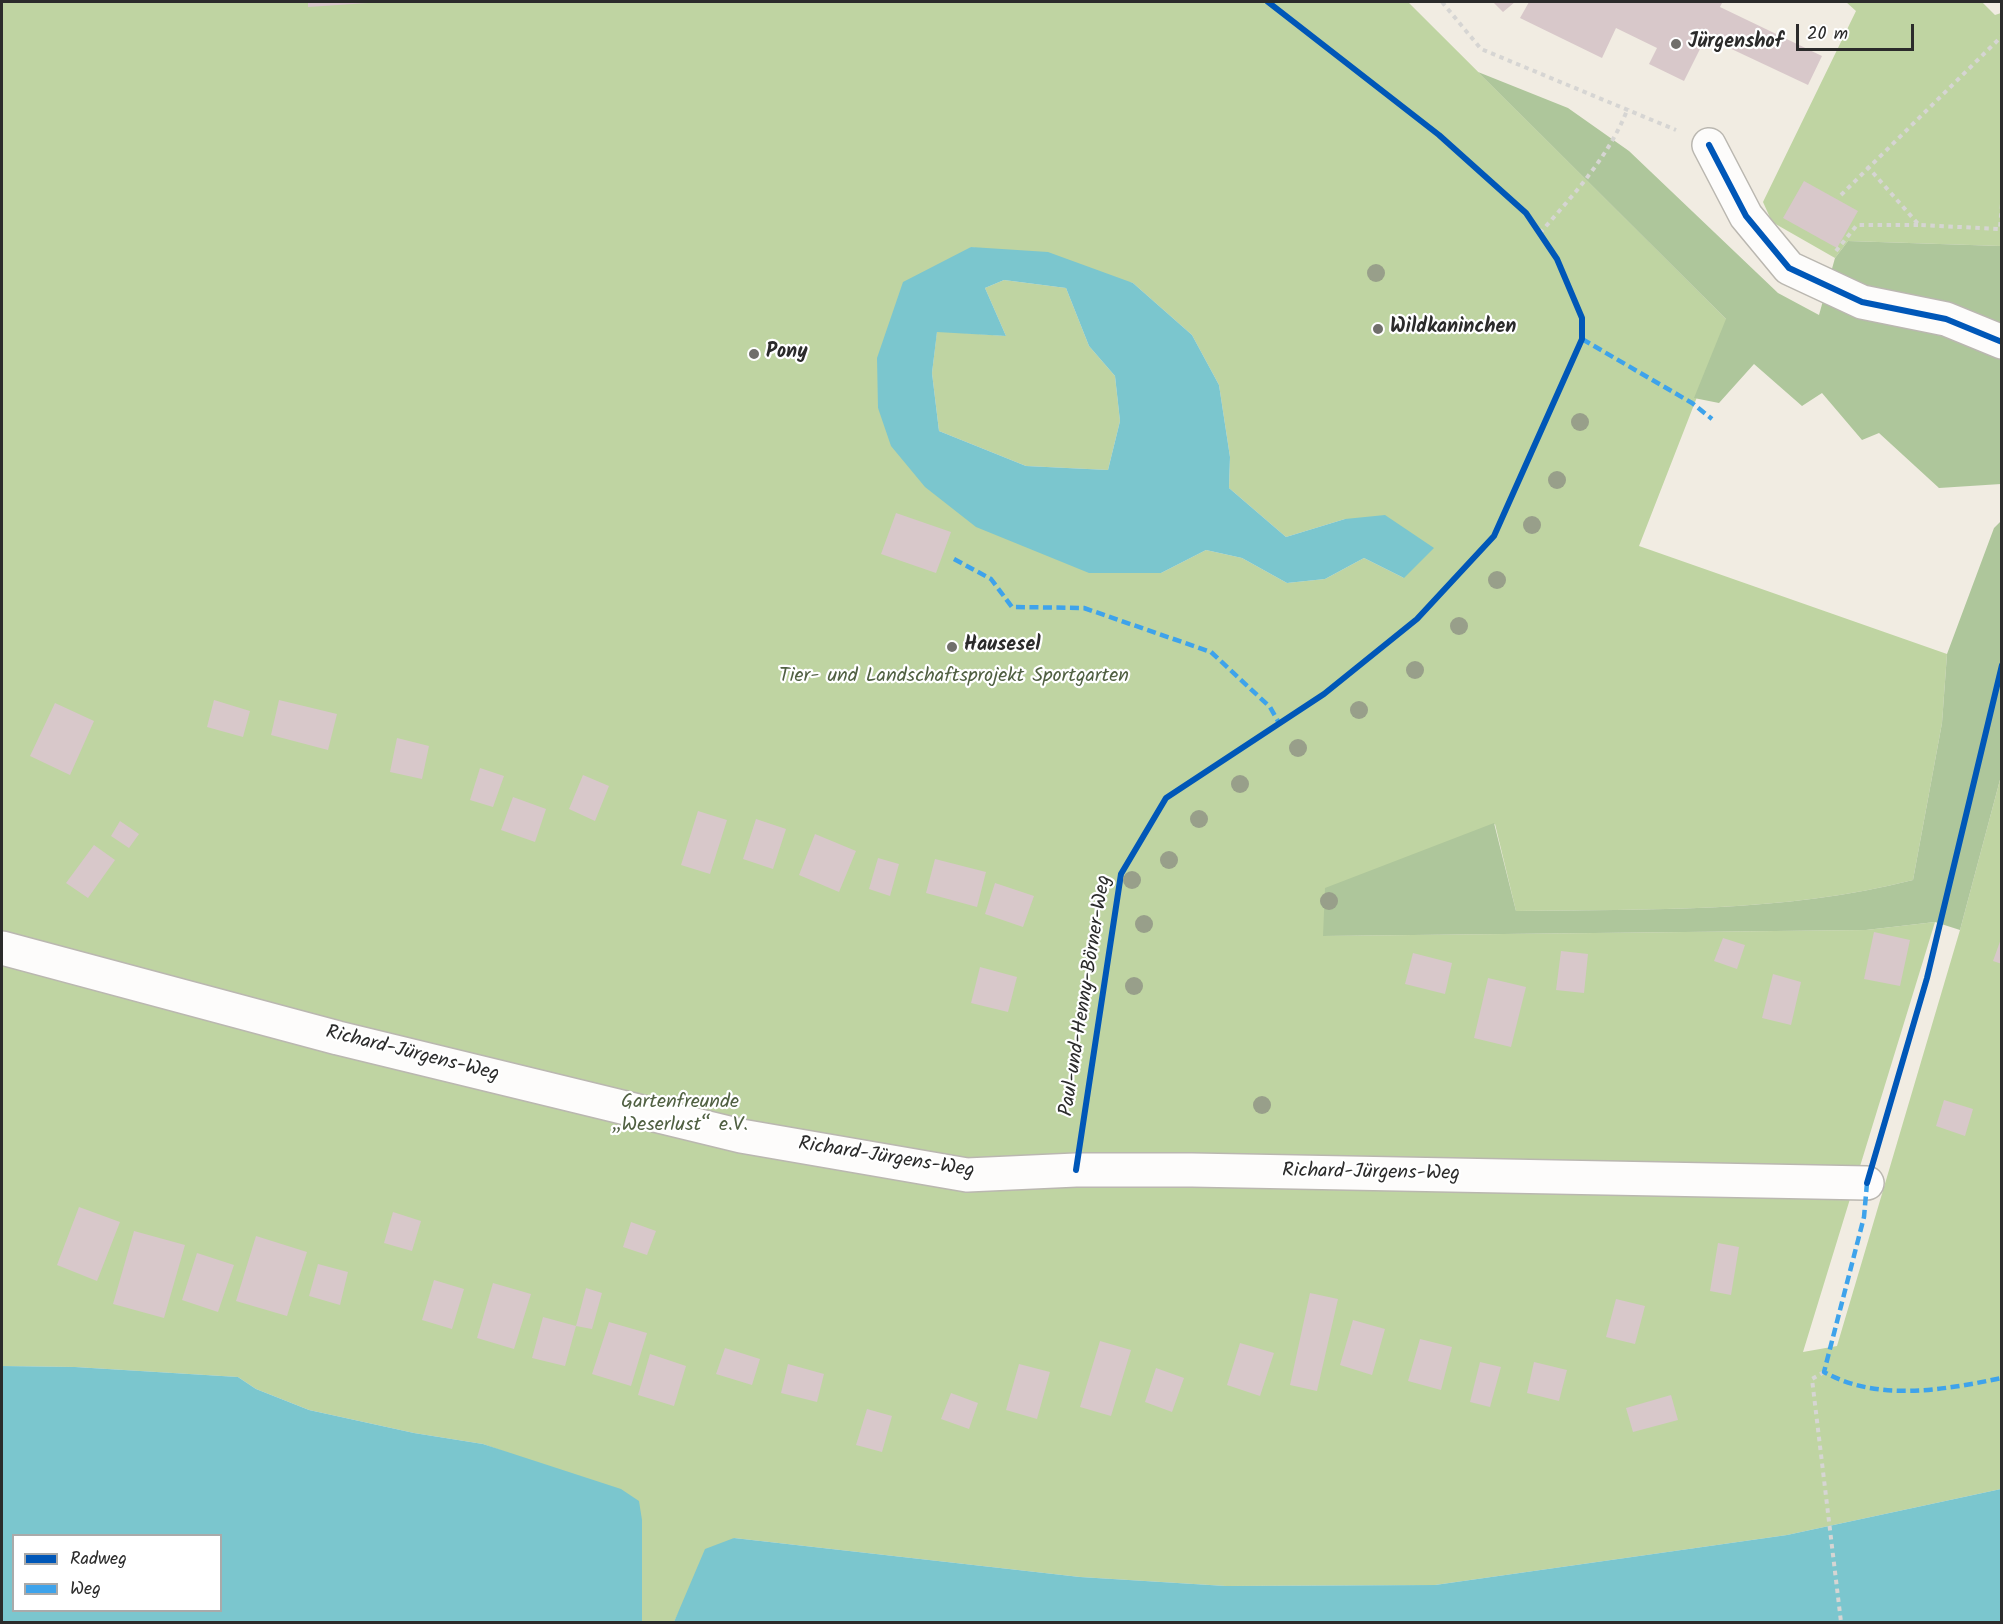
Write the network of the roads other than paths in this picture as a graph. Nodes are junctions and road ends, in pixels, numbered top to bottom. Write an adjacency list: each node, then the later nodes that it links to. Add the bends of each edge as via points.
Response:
1 (1709, 145): 2 (street, via 1746,216 1789,268 1862,302 1946,319)
2 (2001, 342)
3 (2, 948): 4 (street, Richard-Jürgens-Weg, via 338,1038 741,1136 967,1175 1192,1170)
4 (1867, 1183)

